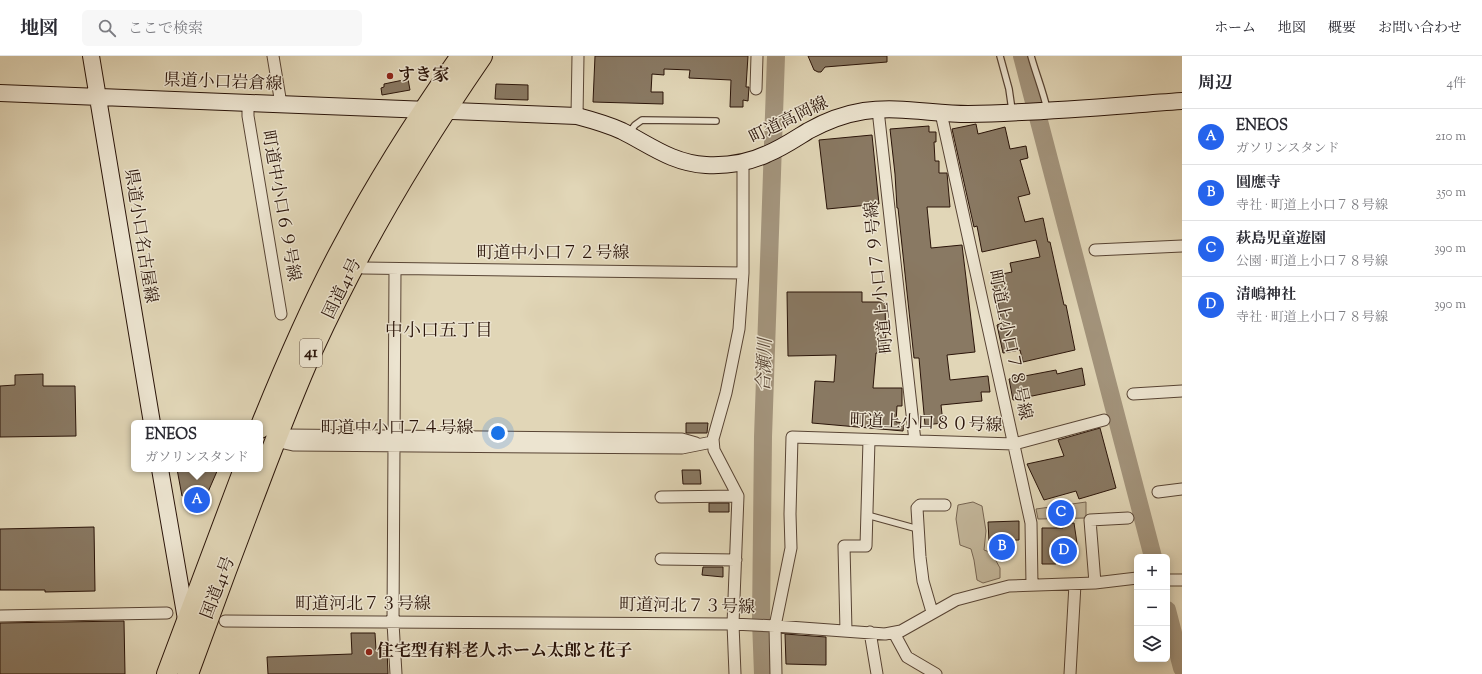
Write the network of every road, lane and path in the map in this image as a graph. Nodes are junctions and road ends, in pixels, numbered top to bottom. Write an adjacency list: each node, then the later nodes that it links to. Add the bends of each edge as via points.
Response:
1 (92, 56): 11 (main road, 県道小口名古屋線)
2 (273, 56): 14 (street)
3 (482, 56): 15 (highway, 国道41号 / 41)
4 (578, 56): 19 (street)
5 (757, 56): 9 (street)
6 (1000, 56): 17 (lane, via 1009,88)
7 (1031, 56): 17 (lane, via 1044,93)
8 (456, 58): 15 (highway, 国道41号 / 41)
9 (756, 89)
10 (0, 93): 11 (main road, 県道小口岩倉線)
11 (98, 97): 13 (main road, 県道小口岩倉線); 31 (main road, 県道小口名古屋線)
12 (1182, 100): 17 (main road, 町道高岡線)
13 (248, 103): 14 (main road, 県道小口岩倉線); 28 (street, 町道中小口６９号線, via 248,116)
14 (281, 104): 15 (main road, 県道小口岩倉線)
15 (435, 110): 19 (main road, 町道高岡線); 33 (highway, 国道41号 / 41, via 404,140 342,246 310,312); 69 (highway, 国道41号 / 41, via 313,349 288,407)
16 (878, 110): 18 (main road, 町道高岡線); 22 (main road, 町道高岡線, via 831,120); 36 (street, 町道上小口７９号線)
17 (1032, 111): 18 (main road, 町道高岡線)
18 (941, 113): 39 (street, 町道上小口７８号線)
19 (577, 116): 21 (main road, 町道高岡線)
20 (716, 122): 21 (lane, via 642,120)
21 (627, 134): 22 (main road, 町道高岡線, via 665,155 690,162 717,165)
22 (751, 160): 27 (street)
23 (1182, 246): 24 (street, via 1096,254)
24 (1182, 252)
25 (363, 268): 26 (street, 町道中小口７２号線)
26 (395, 270): 27 (street, 町道中小口７２号線); 37 (street)
27 (743, 273): 38 (street, via 738,329 726,393)
28 (281, 314)
29 (1182, 391): 30 (street)
30 (1133, 394)
31 (152, 420)
32 (1104, 420): 39 (street, 町道上小口８０号線)
33 (263, 421)
34 (285, 439): 37 (street, 町道中小口７４号線)
35 (869, 440): 36 (street, 町道上小口８０号線); 47 (street); 65 (street, 町道上小口８０号線, via 792,437 791,548)
36 (915, 441): 39 (street, 町道上小口８０号線)
37 (394, 442): 38 (street, 町道中小口７４号線, via 682,440); 63 (street)
38 (707, 443): 45 (street, via 714,450)
39 (1014, 444): 57 (street, 町道上小口７８号線, via 1031,523)
40 (161, 472): 62 (main road)
41 (243, 472): 62 (highway, 国道41号)
42 (1182, 489): 43 (street)
43 (1158, 492)
44 (661, 496): 45 (street)
45 (738, 496): 51 (street)
46 (945, 505): 49 (street, via 920,505 917,508)
47 (867, 515): 49 (lane); 66 (street, via 866,546 844,546)
48 (1128, 518): 55 (street, via 1090,520)
49 (918, 529): 58 (street, via 923,581)
50 (661, 559): 51 (street)
51 (736, 560): 64 (street)
52 (1134, 578): 55 (street, 町道河北７３号線)
53 (1170, 580): 54 (street)
54 (1182, 580)
55 (1095, 583): 56 (street, 町道河北７３号線)
56 (1075, 584): 57 (street, 町道河北７３号線); 76 (street)
57 (1032, 585): 58 (street, 町道河北７３号線, via 1009,586 982,592 956,600)
58 (932, 612): 68 (street, 町道河北７３号線)
59 (167, 613): 60 (street)
60 (0, 616)
61 (226, 621): 63 (street, 町道河北７３号線)
62 (186, 623): 69 (main road); 70 (highway, 国道41号)
63 (393, 623): 64 (street, 町道河北７３号線); 71 (street)
64 (733, 624): 65 (street, 町道河北７３号線); 72 (street)
65 (773, 625): 66 (street, 町道河北７３号線); 73 (street)
66 (846, 631): 67 (street, 町道河北７３号線)
67 (870, 632): 68 (street, 町道河北７３号線); 74 (street)
68 (894, 633): 75 (street, via 907,657)
69 (192, 669)
70 (168, 674)
71 (396, 674)
72 (735, 674)
73 (776, 674)
74 (877, 674)
75 (936, 674)
76 (1070, 674)

